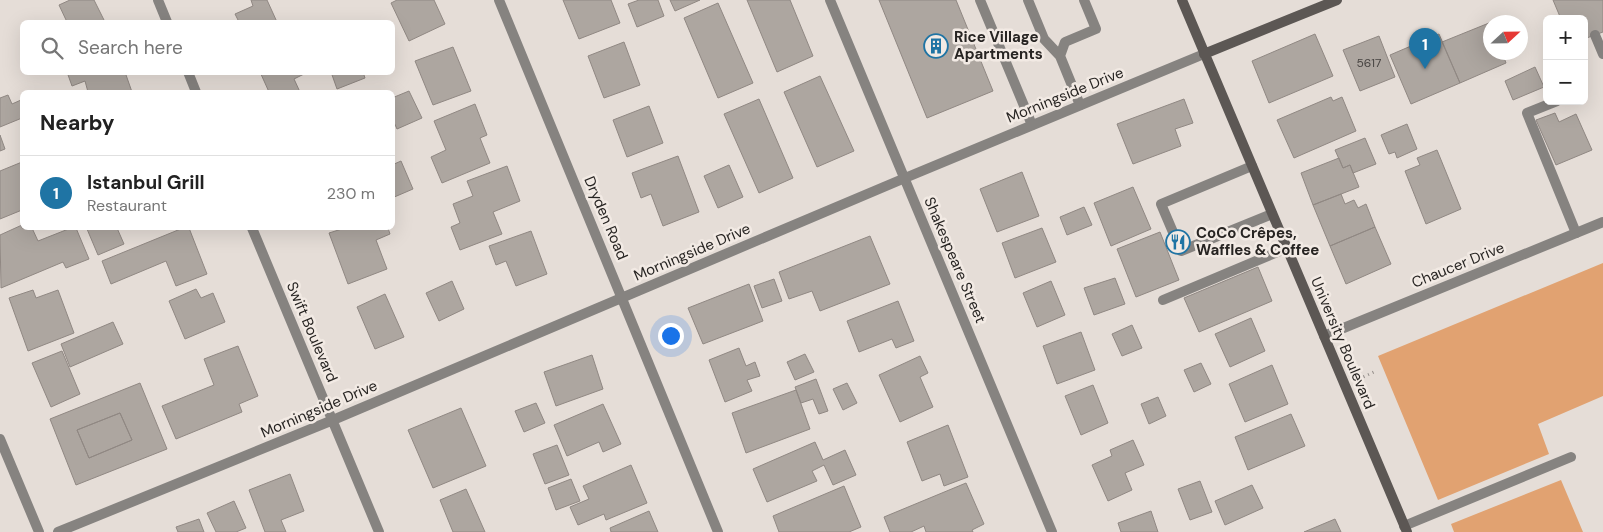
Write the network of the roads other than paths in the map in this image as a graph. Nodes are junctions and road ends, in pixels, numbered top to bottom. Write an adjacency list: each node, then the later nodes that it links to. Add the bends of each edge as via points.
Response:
1 (158, 0): 9 (street)
2 (498, 0): 26 (street, Dryden Road)
3 (830, 0): 20 (street, Shakespeare Street)
4 (980, 0): 18 (street)
5 (1028, 0): 13 (street, via 1044,39)
6 (1084, 0): 13 (street, via 1096,29 1065,42)
7 (1182, 0): 11 (main road, University Boulevard)
8 (1337, 0): 11 (main road, Morningside Drive)
9 (166, 20)
10 (1595, 35): 12 (street)
11 (1204, 54): 16 (street, Morningside Drive); 19 (main road, University Boulevard)
12 (1603, 54)
13 (1060, 56): 16 (street)
14 (189, 75): 15 (street)
15 (195, 90)
16 (1080, 105): 18 (street, Morningside Drive)
17 (1546, 105): 24 (street, via 1528,112)
18 (1032, 125): 20 (street, Morningside Drive)
19 (1252, 166): 21 (main road, University Boulevard); 21 (street, via 1161,204 1181,251)
20 (905, 178): 26 (street, Morningside Drive); 37 (street, Shakespeare Street)
21 (1272, 214): 25 (main road, University Boulevard)
22 (1603, 222): 24 (street, Chaucer Drive)
23 (253, 230): 29 (street, Swift Boulevard)
24 (1576, 233): 28 (street, Chaucer Drive)
25 (1287, 248): 27 (street); 28 (main road, University Boulevard)
26 (622, 297): 29 (street, Morningside Drive); 36 (street, Dryden Road)
27 (1163, 300)
28 (1324, 336): 32 (main road, University Boulevard)
29 (333, 420): 34 (street, Morningside Drive); 35 (street, Swift Boulevard)
30 (0, 439): 33 (street)
31 (1571, 456): 32 (street)
32 (1406, 529)
33 (39, 532)
34 (58, 532)
35 (379, 532)
36 (718, 532)
37 (1052, 532)

